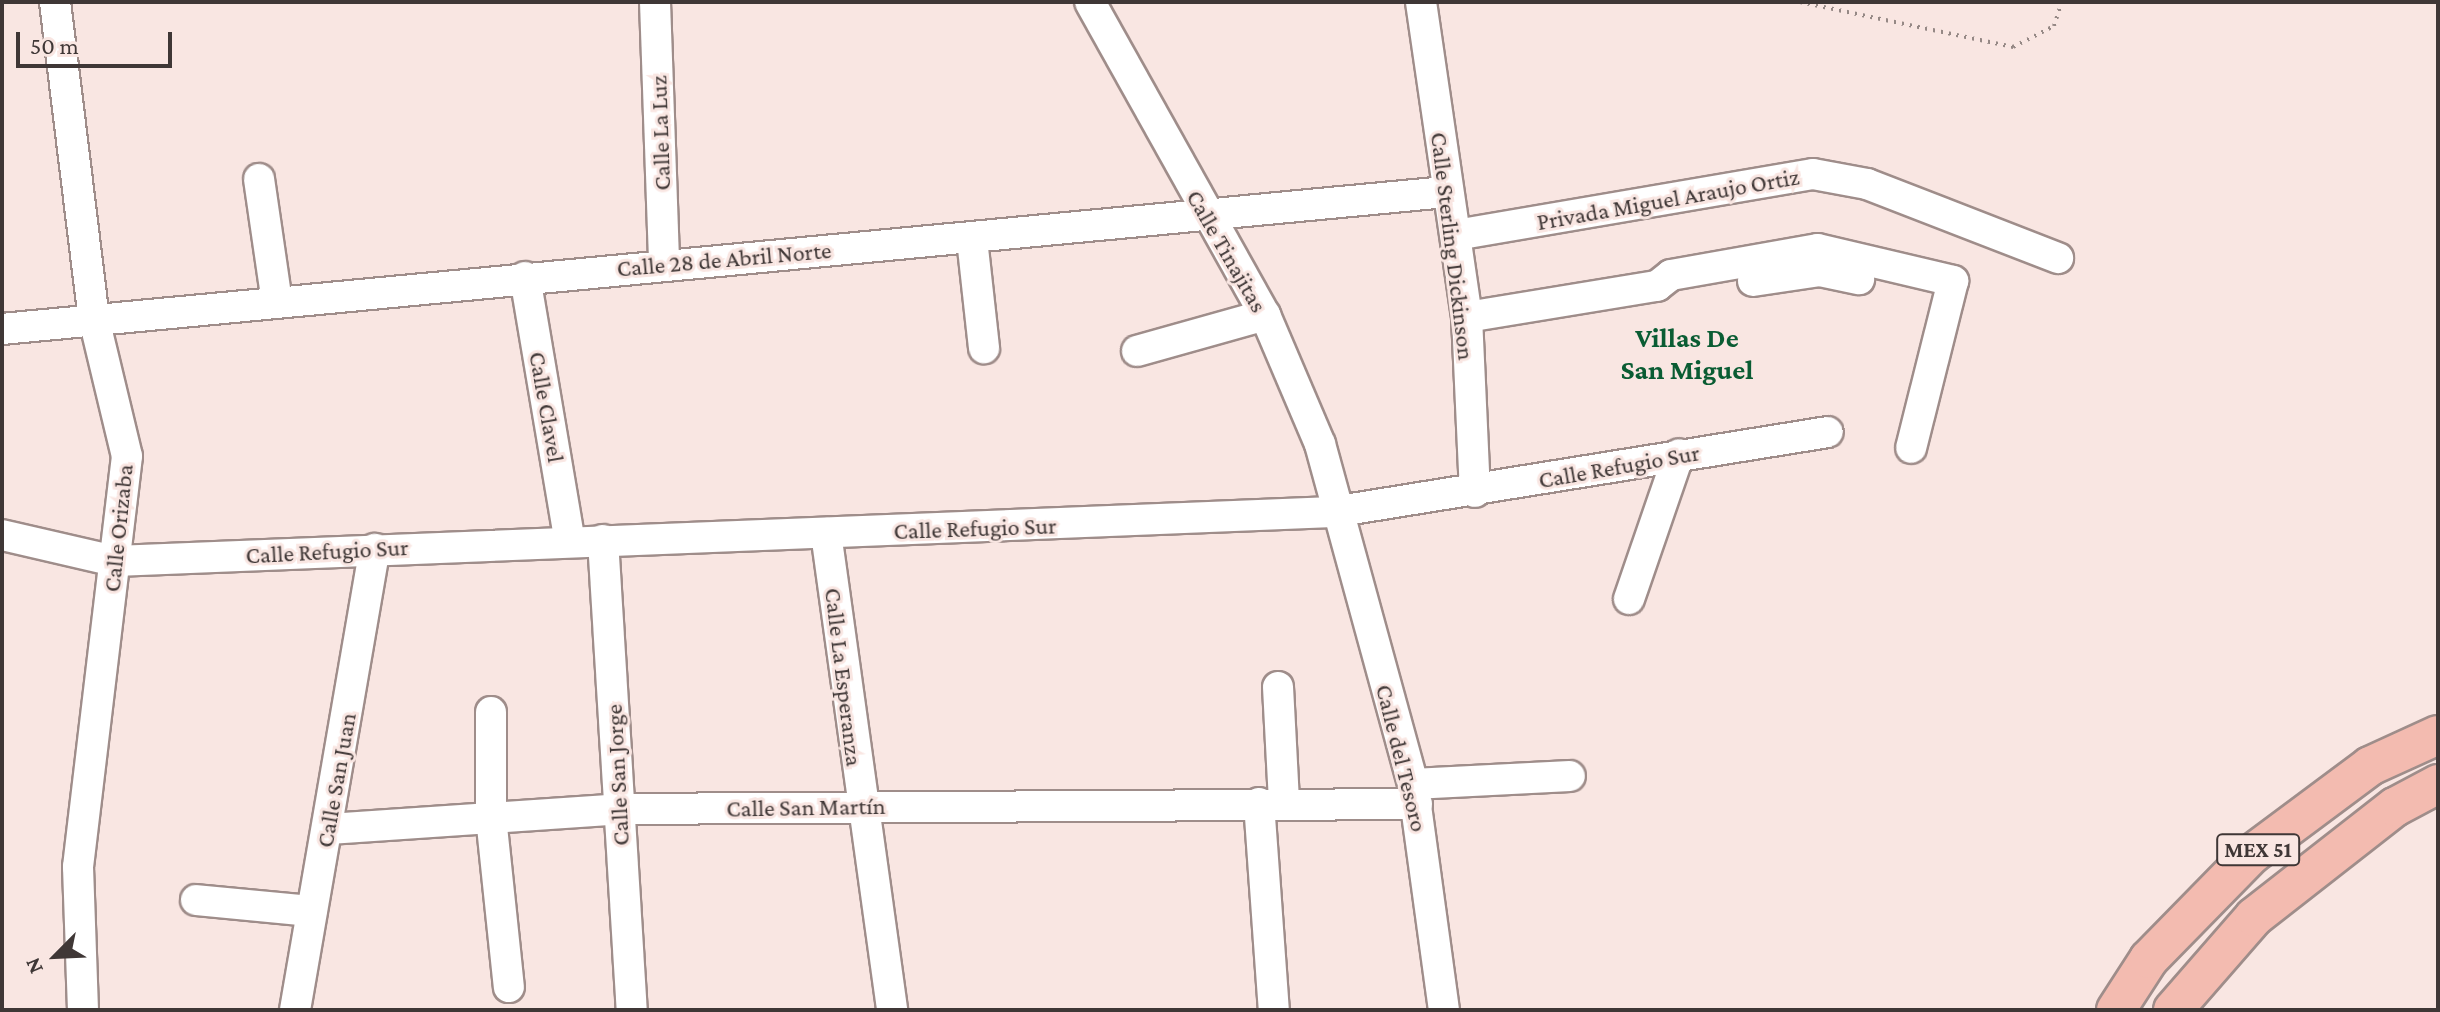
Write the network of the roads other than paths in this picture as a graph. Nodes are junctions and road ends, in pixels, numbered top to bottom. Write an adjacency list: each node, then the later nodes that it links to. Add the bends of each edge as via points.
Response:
1 (55, 2): 16 (street, Calle Orizaba)
2 (655, 2): 11 (street, Calle La Luz)
3 (1090, 2): 7 (street, Calle Tinajitas)
4 (1421, 2): 6 (street, Calle Sterling Dickinson)
5 (259, 179): 13 (street)
6 (1447, 192): 7 (street, Calle 28 de Abril Norte); 8 (street, Calle Sterling Dickinson)
7 (1206, 217): 9 (street, Calle 28 de Abril Norte); 14 (street, Calle Tinajitas)
8 (1456, 235): 10 (street, Privada Miguel Araujo Ortiz, via 1813,174 1867,184); 15 (street, Calle Sterling Dickinson)
9 (972, 239): 11 (street, Calle 28 de Abril Norte); 18 (street)
10 (2058, 258)
11 (664, 265): 12 (street, Calle 28 de Abril Norte)
12 (525, 277): 13 (street, Calle 28 de Abril Norte); 27 (street, Calle Clavel)
13 (277, 303): 16 (street, Calle 28 de Abril Norte)
14 (1265, 315): 19 (street); 24 (street, Calle Tinajitas, via 1320,444)
15 (1467, 317): 21 (street, via 1819,260 1953,281); 23 (street, Calle Sterling Dickinson)
16 (94, 319): 17 (street, Calle 28 de Abril Norte); 30 (street, Calle Orizaba, via 127,456)
17 (2, 329)
18 (984, 348)
19 (1137, 351)
20 (1828, 432): 22 (street, Calle Refugio Sur)
21 (1911, 448)
22 (1679, 454): 23 (street, Calle Refugio Sur); 31 (street)
23 (1475, 492): 24 (street, Calle Refugio Sur)
24 (1333, 512): 25 (street, Calle Refugio Sur); 37 (street, Calle del Tesoro)
25 (826, 533): 28 (street, Calle Refugio Sur); 39 (street, Calle La Esperanza)
26 (2, 535): 30 (street, Calle Refugio Sur)
27 (569, 537): 28 (street, Calle Refugio Sur); 29 (street, Calle Refugio Sur)
28 (603, 540): 40 (street, Calle San Jorge)
29 (375, 549): 30 (street, Calle Refugio Sur); 42 (street, Calle San Juan)
30 (115, 561): 46 (street, Calle Orizaba, via 78,867)
31 (1629, 599)
32 (1278, 687): 38 (street)
33 (491, 712): 41 (street)
34 (2438, 735): 52 (main road, MEX 51, via 2370,766 2252,854 2149,959)
35 (1570, 776): 37 (street, Calle San Martín)
36 (2438, 784): 53 (main road, MEX 51, via 2383,815 2254,917)
37 (1415, 794): 38 (street, Calle San Martín); 51 (street, Calle del Tesoro)
38 (1272, 803): 39 (street, Calle San Martín); 50 (street)
39 (860, 806): 40 (street, Calle San Martín); 49 (street, Calle La Esperanza)
40 (619, 809): 41 (street, Calle San Martín); 48 (street, Calle San Jorge)
41 (491, 817): 42 (street, Calle San Martín); 45 (street)
42 (329, 829): 44 (street, Calle San Juan)
43 (196, 900): 44 (street)
44 (311, 911): 47 (street, Calle San Juan)
45 (509, 987)
46 (83, 1010)
47 (295, 1010)
48 (632, 1010)
49 (892, 1010)
50 (1274, 1010)
51 (1444, 1010)
52 (2116, 1010)
53 (2173, 1010)

